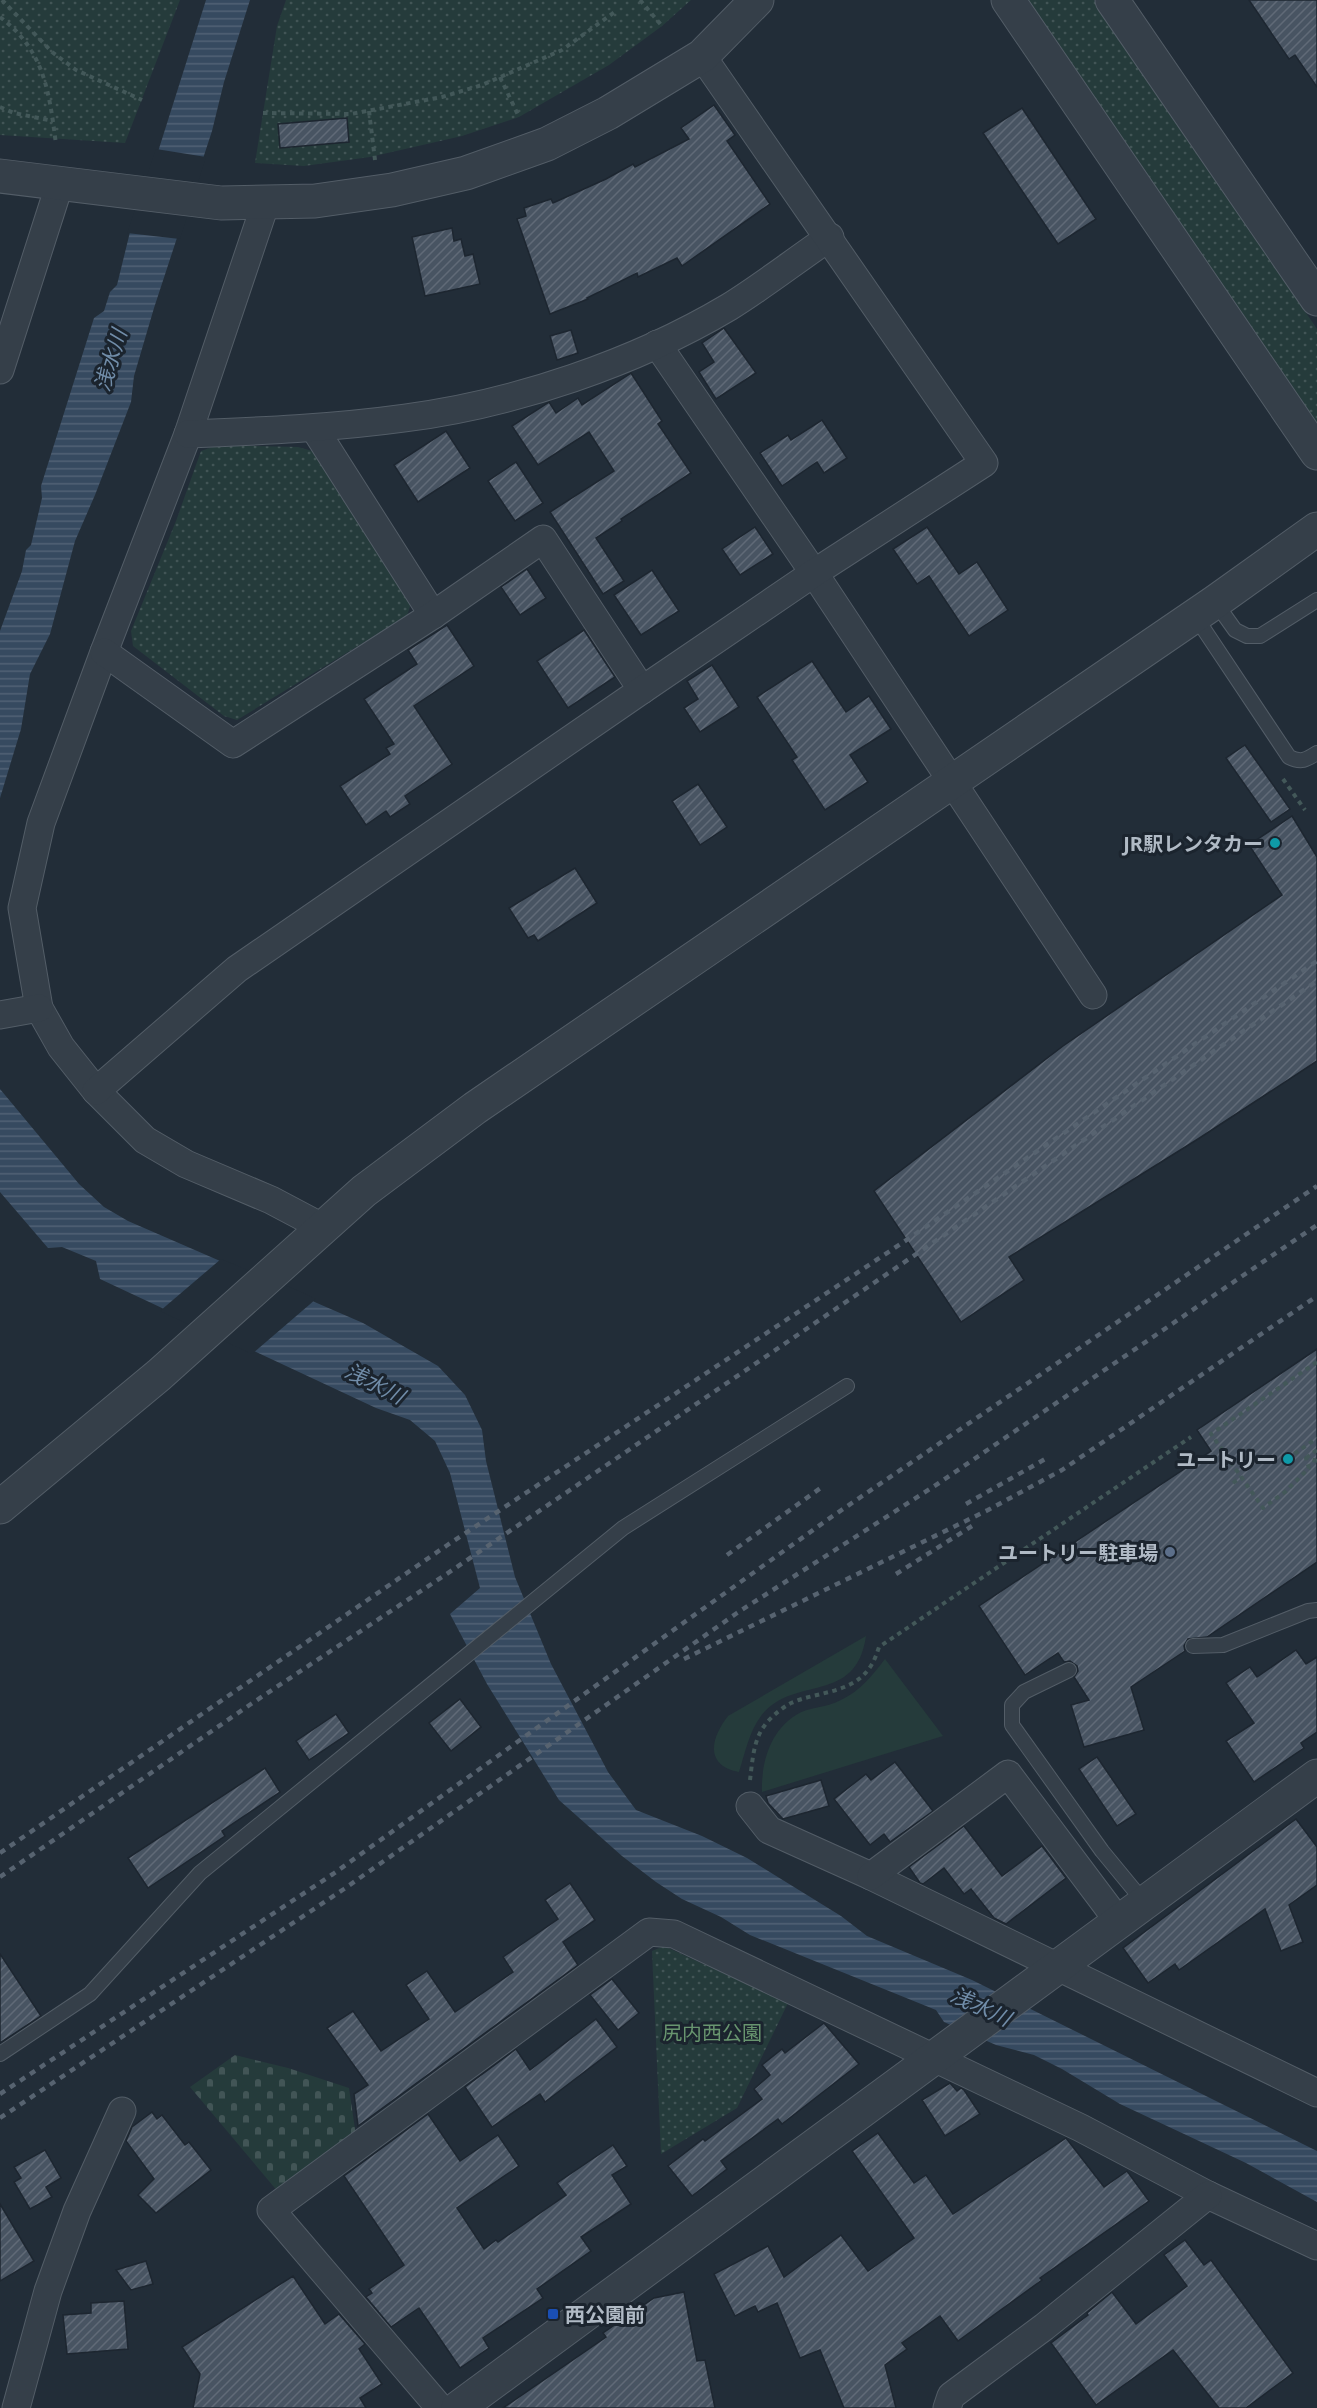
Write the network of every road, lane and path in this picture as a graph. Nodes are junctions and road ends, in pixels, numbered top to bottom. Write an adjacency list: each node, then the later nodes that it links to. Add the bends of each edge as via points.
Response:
1 (2, 0): 9 (path)
2 (640, 0): 8 (path)
3 (757, 0): 11 (street)
4 (1008, 0): 30 (street)
5 (1112, 0): 25 (street)
6 (615, 11): 12 (path, via 562,50)
7 (0, 17): 10 (path)
8 (662, 26)
9 (27, 27): 10 (path); 13 (path, via 76,70)
10 (19, 34): 18 (path, via 43,72)
11 (702, 56): 23 (street, via 608,113 547,144 466,173 392,190 315,201); 24 (street)
12 (500, 77): 15 (path, via 442,97); 17 (path)
13 (141, 100)
14 (0, 107): 18 (path)
15 (369, 111): 16 (path); 20 (path)
16 (262, 113)
17 (519, 117)
18 (53, 121): 19 (path)
19 (56, 144)
20 (375, 160)
21 (0, 176): 22 (street)
22 (60, 183): 23 (street, via 221,203); 27 (street)
23 (266, 202): 29 (street)
24 (830, 237): 26 (street, via 729,307); 32 (street, via 984,463)
25 (1317, 299)
26 (657, 344): 28 (street, via 575,378 467,407); 32 (street)
27 (0, 370)
28 (314, 428): 29 (street); 35 (street)
29 (188, 434): 36 (street)
30 (1317, 453)
31 (1317, 529): 34 (street)
32 (814, 573): 37 (street); 39 (street)
33 (1317, 600): 34 (lane, via 1260,636 1234,630)
34 (1205, 609): 38 (lane, via 1288,758 1306,760); 39 (street)
35 (433, 615): 36 (street, via 232,744); 37 (street, via 543,539)
36 (104, 652): 41 (street, via 41,823 22,909)
37 (642, 690): 43 (street, via 237,969)
38 (1317, 753)
39 (952, 782): 40 (street); 44 (street, via 475,1108)
40 (1093, 995)
41 (39, 1008): 42 (street); 43 (street, via 61,1047)
42 (0, 1015)
43 (96, 1091): 44 (street, via 145,1140 186,1164 271,1200)
44 (322, 1227): 55 (street, via 159,1375)
45 (1317, 1362): 53 (path, via 1211,1434)
46 (847, 1386): 65 (lane, via 623,1528 200,1873 90,1994)
47 (1191, 1437): 60 (path, via 879,1647 871,1666 853,1683 791,1703 774,1715 760,1732 753,1756)
48 (1317, 1438): 51 (path)
49 (1317, 1450): 50 (path)
50 (1306, 1458): 52 (path); 53 (path, via 1309,1468 1263,1508)
51 (1287, 1459)
52 (1317, 1461)
53 (1241, 1478): 54 (path)
54 (1233, 1483)
55 (0, 1507)
56 (1317, 1610): 57 (lane, via 1222,1645)
57 (1193, 1646)
58 (1069, 1670): 62 (lane, via 1024,1692 1012,1705 1012,1725 1102,1851)
59 (1317, 1776): 62 (street)
60 (750, 1806): 61 (street, via 769,1830)
61 (871, 1876): 62 (street, via 1008,1774); 63 (street)
62 (1131, 1912): 63 (street)
63 (1053, 1972): 64 (street); 66 (street)
64 (941, 2053): 68 (street); 71 (street, via 674,1934 649,1932 271,2210); 72 (street)
65 (0, 2054)
66 (1317, 2093)
67 (122, 2111): 70 (street, via 48,2291)
68 (1208, 2195): 69 (street); 73 (street, via 951,2396)
69 (1317, 2246)
70 (16, 2408)
71 (440, 2408)
72 (458, 2408)
73 (947, 2408)

